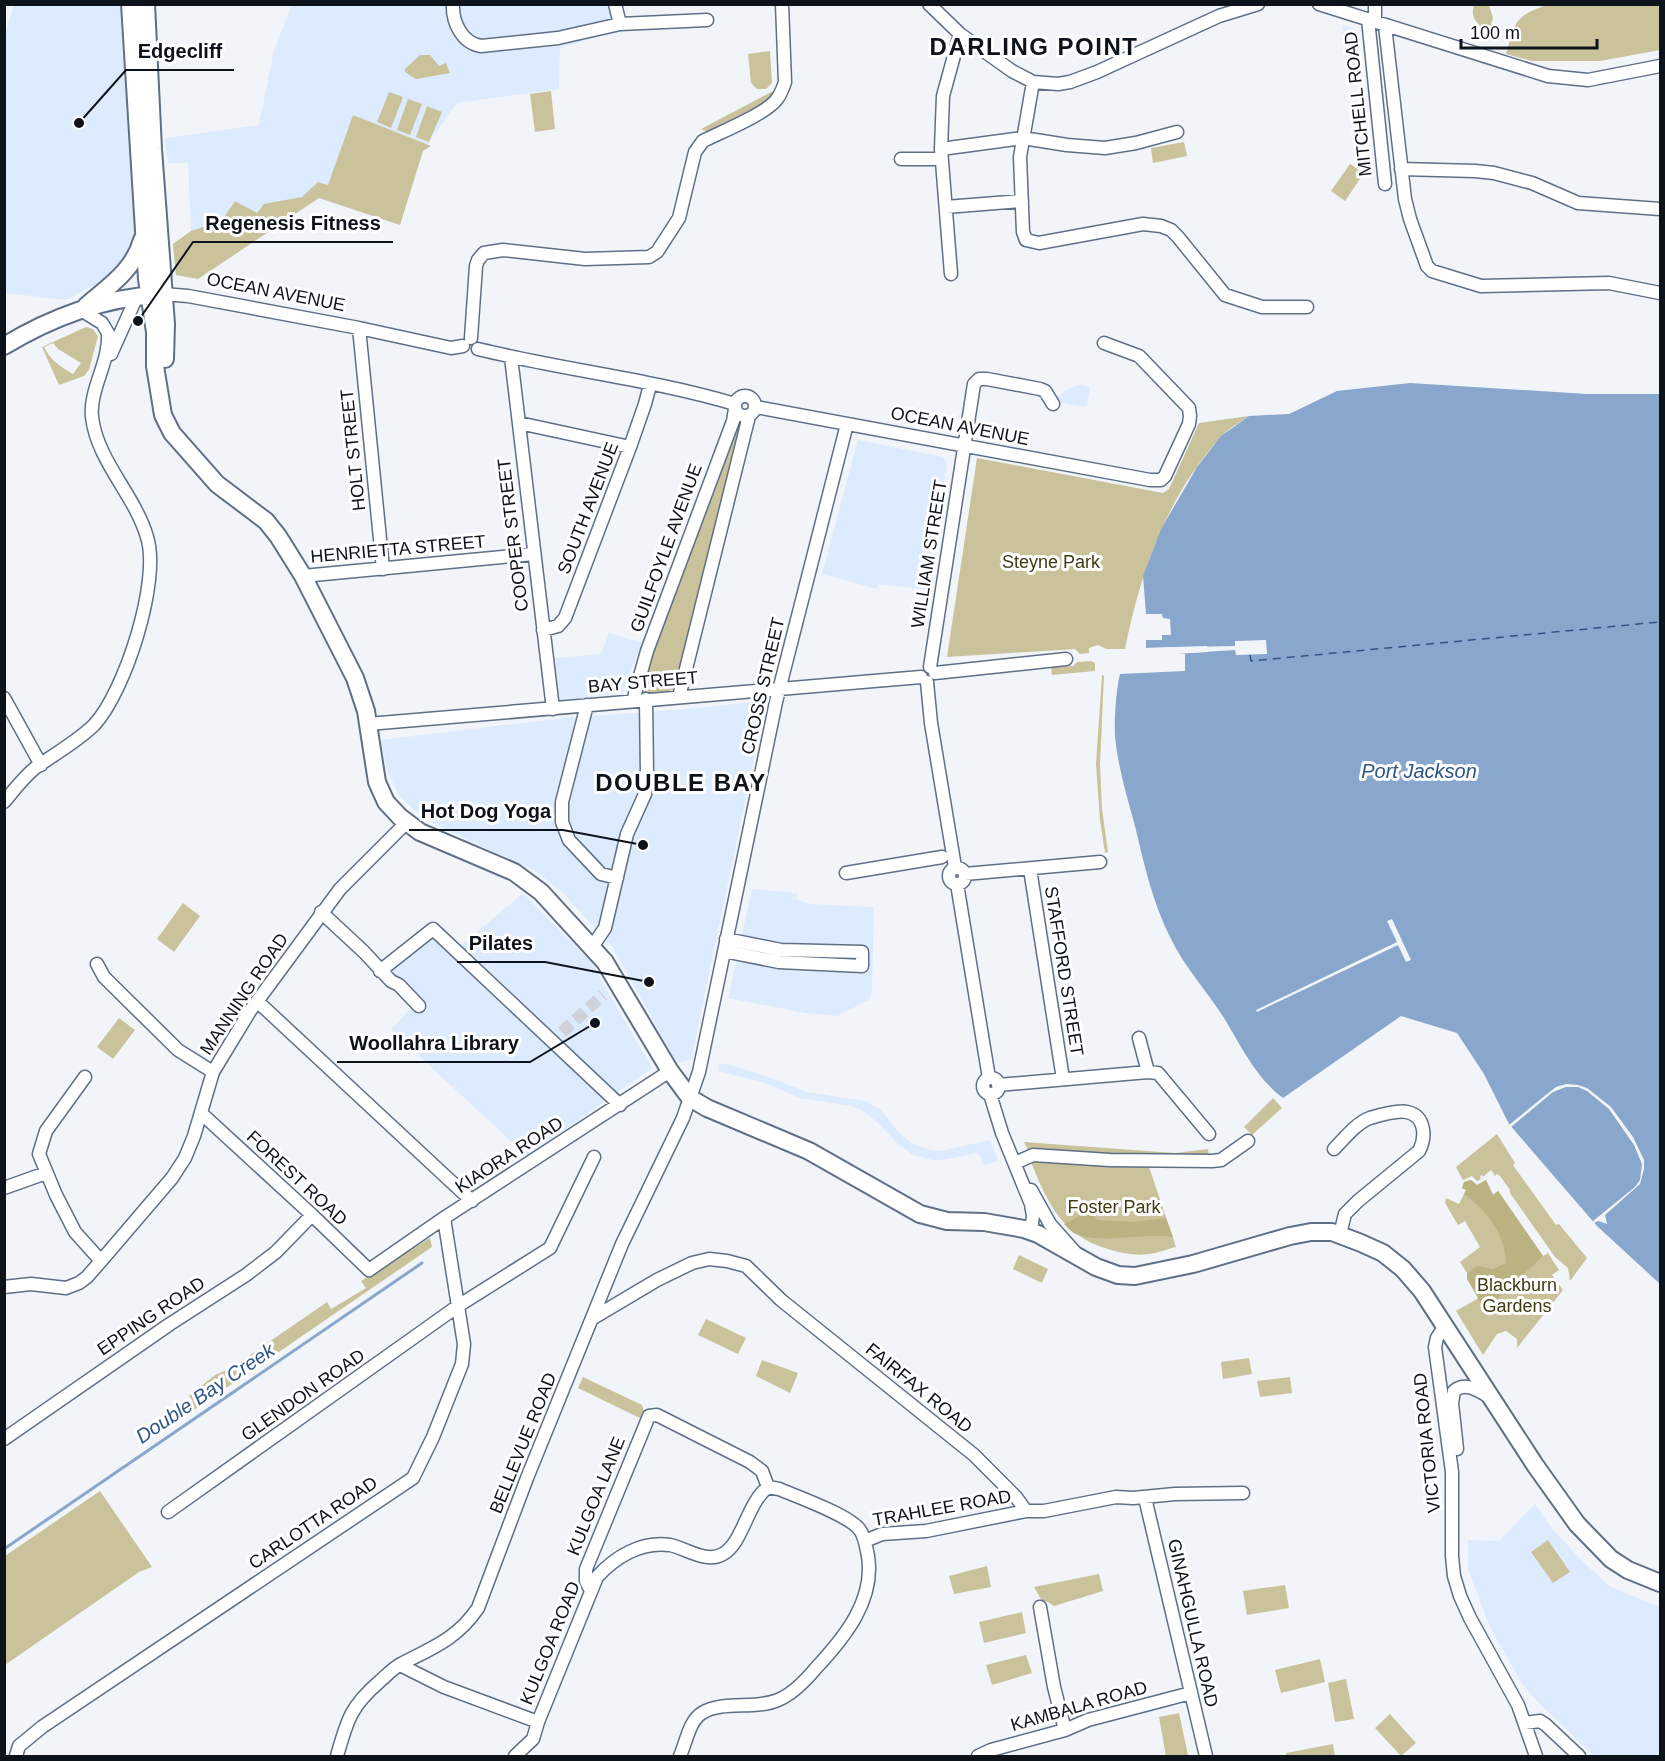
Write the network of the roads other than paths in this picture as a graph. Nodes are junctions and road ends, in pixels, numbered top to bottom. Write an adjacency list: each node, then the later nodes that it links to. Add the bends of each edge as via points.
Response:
1 (130, 4): 25 (main road)
2 (146, 4): 28 (main road)
3 (453, 4): 12 (street, via 452,17 458,28 481,46 558,38)
4 (615, 4): 12 (street)
5 (782, 4): 33 (street, via 785,82 781,92 764,110 703,141 694,152 679,218 657,252 649,257 619,259 503,250 484,253 476,266)
6 (929, 4): 13 (street)
7 (1258, 4): 15 (street, via 1210,19 1070,82)
8 (1319, 4): 11 (street)
9 (1375, 4): 11 (street)
10 (707, 20): 12 (street)
11 (1376, 22): 14 (street, via 1548,76 1588,80); 20 (street); 21 (street, MITCHELL ROAD)
12 (620, 24)
13 (960, 34): 15 (street); 18 (street, via 943,96)
14 (1660, 66)
15 (1034, 82): 17 (street)
16 (1177, 132): 17 (street, via 1105,148)
17 (1023, 138): 18 (street); 22 (street)
18 (941, 154): 19 (street); 23 (street)
19 (902, 159)
20 (1401, 169): 24 (street, via 1494,173 1532,183 1578,203); 27 (street, via 1410,219 1432,271 1481,286 1610,283)
21 (1385, 184)
22 (1022, 201): 23 (street); 29 (street, via 1023,232 1030,242 1143,224 1161,226 1178,237 1225,295 1262,307)
23 (946, 207): 26 (street)
24 (1660, 209)
25 (144, 232): 28 (main road); 30 (main road, via 130,267)
26 (951, 274)
27 (1660, 292)
28 (150, 295): 30 (main road, OCEAN AVENUE); 31 (street, OCEAN AVENUE, via 188,296); 36 (street); 49 (main road, via 167,334 159,386 161,409 172,433 217,484 266,521)
29 (1307, 307)
30 (81, 310): 34 (main road, via 43,324); 36 (street, via 107,329)
31 (358, 328): 33 (street, OCEAN AVENUE, via 451,348); 48 (street, HOLT STREET)
32 (1104, 343): 44 (street, OCEAN AVENUE, via 1139,356 1189,408 1189,424 1161,480)
33 (471, 345): 35 (street, OCEAN AVENUE)
34 (4, 346)
35 (511, 357): 37 (street, OCEAN AVENUE); 41 (street, COOPER STREET)
36 (103, 371): 61 (street, via 92,407 93,422 103,450 146,532 151,554 150,585 128,661 102,714 93,726)
37 (650, 385): 39 (street, OCEAN AVENUE); 45 (street, SOUTH AVENUE)
38 (1053, 404): 44 (street, WILLIAM STREET, via 1040,389 979,379 974,384)
39 (735, 407): 40 (street, via 742,416); 40 (street, via 739,398 745,396 754,401); 57 (street, GUILFOYLE AVENUE, via 647,651)
40 (752, 412): 42 (street, OCEAN AVENUE); 54 (street)
41 (519, 423): 45 (street); 47 (street, COOPER STREET)
42 (847, 424): 43 (street, OCEAN AVENUE); 53 (street, CROSS STREET)
43 (941, 442): 44 (street, OCEAN AVENUE); 46 (street)
44 (965, 446): 46 (street, WILLIAM STREET)
45 (630, 447): 50 (street, SOUTH AVENUE, via 565,618 558,626)
46 (961, 470): 52 (street, WILLIAM STREET)
47 (533, 554): 48 (street, HENRIETTA STREET); 50 (street, COOPER STREET)
48 (383, 568): 49 (street, HENRIETTA STREET)
49 (303, 576): 60 (main road, via 355,678)
50 (543, 630): 59 (street, COOPER STREET)
51 (1066, 659): 52 (street, BAY STREET)
52 (928, 675): 53 (street, BAY STREET); 68 (street, WILLIAM STREET, via 931,723)
53 (779, 689): 54 (street, BAY STREET); 71 (street, CROSS STREET)
54 (679, 697): 56 (street, BAY STREET)
55 (4, 698): 61 (street)
56 (646, 699): 57 (street, BAY STREET); 69 (street, via 645,794 627,834)
57 (633, 701): 58 (street, BAY STREET)
58 (587, 705): 59 (street, BAY STREET); 69 (street, via 561,817 565,833 585,858 601,874)
59 (553, 710): 60 (street, BAY STREET)
60 (368, 724): 63 (main road, via 380,792)
61 (41, 765): 62 (street)
62 (4, 802)
63 (406, 823): 70 (street, MANNING ROAD); 72 (main road, via 524,878)
64 (942, 857): 67 (street)
65 (1100, 862): 66 (street)
66 (1030, 869): 68 (street); 85 (street, STAFFORD STREET)
67 (846, 873)
68 (959, 875): 86 (street, WILLIAM STREET)
69 (617, 878): 72 (street, via 605,928)
70 (321, 912): 75 (street); 76 (street, MANNING ROAD)
71 (725, 945): 73 (street, via 782,956); 87 (street, CROSS STREET)
72 (592, 947): 81 (main road, via 620,984)
73 (837, 958)
74 (98, 964): 82 (street, via 104,977 178,1050)
75 (380, 970): 77 (street); 80 (street, via 433,929)
76 (257, 1001): 82 (street, MANNING ROAD); 97 (street)
77 (419, 1006)
78 (562, 1032): 80 (street)
79 (1139, 1038): 83 (street)
80 (552, 1041): 88 (street)
81 (670, 1071): 87 (main road); 88 (street, KIAORA ROAD)
82 (213, 1072): 89 (street, MANNING ROAD)
83 (1148, 1072): 85 (street); 90 (street, via 1158,1073)
84 (85, 1077): 95 (street, via 46,1131 39,1154)
85 (1063, 1079): 86 (street)
86 (993, 1086): 94 (street, WILLIAM STREET, via 1002,1133)
87 (690, 1098): 100 (main road, via 809,1151 920,1214); 107 (street, BELLEVUE ROAD, via 621,1244)
88 (620, 1105): 97 (street, KIAORA ROAD)
89 (201, 1113): 98 (street, FOREST ROAD); 103 (street, MANNING ROAD, via 185,1158 172,1178)
90 (1209, 1134)
91 (1248, 1141): 94 (street, via 1221,1160 1033,1155)
92 (1334, 1149): 101 (street, via 1362,1122 1400,1112 1415,1115 1424,1132 1419,1151 1345,1214)
93 (594, 1157): 106 (street, GLENDON ROAD, via 550,1248)
94 (1017, 1167): 100 (street, WILLIAM STREET, via 1032,1212); 102 (street, via 1050,1224)
95 (46, 1173): 96 (street); 103 (street, via 75,1232)
96 (4, 1188)
97 (472, 1201): 99 (street, KIAORA ROAD)
98 (312, 1215): 104 (street, FOREST ROAD); 110 (street, EPPING ROAD, via 276,1252 246,1275)
99 (444, 1218): 104 (street, KIAORA ROAD); 106 (street, CARLOTTA ROAD)
100 (1031, 1231): 102 (main road)
101 (1340, 1234): 102 (main road, via 1296,1235 1145,1275 1118,1275); 108 (main road, via 1396,1263 1422,1291)
102 (1083, 1260)
103 (101, 1261): 105 (street, MANNING ROAD, via 79,1283 66,1288 31,1284)
104 (369, 1270)
105 (4, 1287)
106 (458, 1306): 115 (street, GLENDON ROAD); 126 (street, CARLOTTA ROAD, via 464,1344 462,1364 413,1478 28,1737)
107 (593, 1318): 114 (street, FAIRFAX ROAD, via 692,1263 709,1259 746,1266 781,1300 974,1455); 121 (street, BELLEVUE ROAD, via 478,1608 452,1636)
108 (1445, 1326): 109 (main road); 116 (street, VICTORIA ROAD, via 1435,1347 1452,1472)
109 (1492, 1398): 116 (street, via 1466,1386 1457,1389 1452,1397 1460,1480); 118 (main road, via 1577,1524 1611,1559)
110 (4, 1439)
111 (768, 1487): 117 (street, via 842,1516 860,1530); 119 (street, KULGOA ROAD, via 759,1494 733,1544 723,1554 708,1557 670,1545 643,1547 625,1553 607,1566); 119 (street, KULGOA LANE, via 762,1470 750,1462 651,1415 586,1569 585,1581)
112 (1243, 1493): 113 (street)
113 (1145, 1498): 114 (street, via 1116,1497); 122 (street, GINAHGULLA ROAD)
114 (1026, 1511): 117 (street, TRAHLEE ROAD, via 927,1531 882,1534)
115 (168, 1512)
116 (1453, 1537): 124 (street, VICTORIA ROAD, via 1452,1566 1460,1596)
117 (865, 1541): 129 (street, via 870,1572 865,1594 861,1607 832,1651 802,1684 780,1700 762,1705 716,1707 701,1713 692,1723)
118 (1660, 1583)
119 (591, 1592): 123 (street, KULGOA ROAD)
120 (1040, 1607): 125 (street)
121 (400, 1665): 123 (street, via 444,1687); 127 (street, BELLEVUE ROAD, via 355,1705)
122 (1191, 1693): 125 (street, KAMBALA ROAD); 131 (street, GINAHGULLA ROAD)
123 (538, 1722): 128 (street, KULGOA ROAD, via 533,1739)
124 (1525, 1723): 132 (street, VICTORIA ROAD); 133 (street, via 1540,1721)
125 (1065, 1730): 130 (street, KAMBALA ROAD)
126 (16, 1756)
127 (337, 1756)
128 (515, 1756)
129 (680, 1756)
130 (978, 1756)
131 (1206, 1756)
132 (1536, 1756)
133 (1578, 1756)

